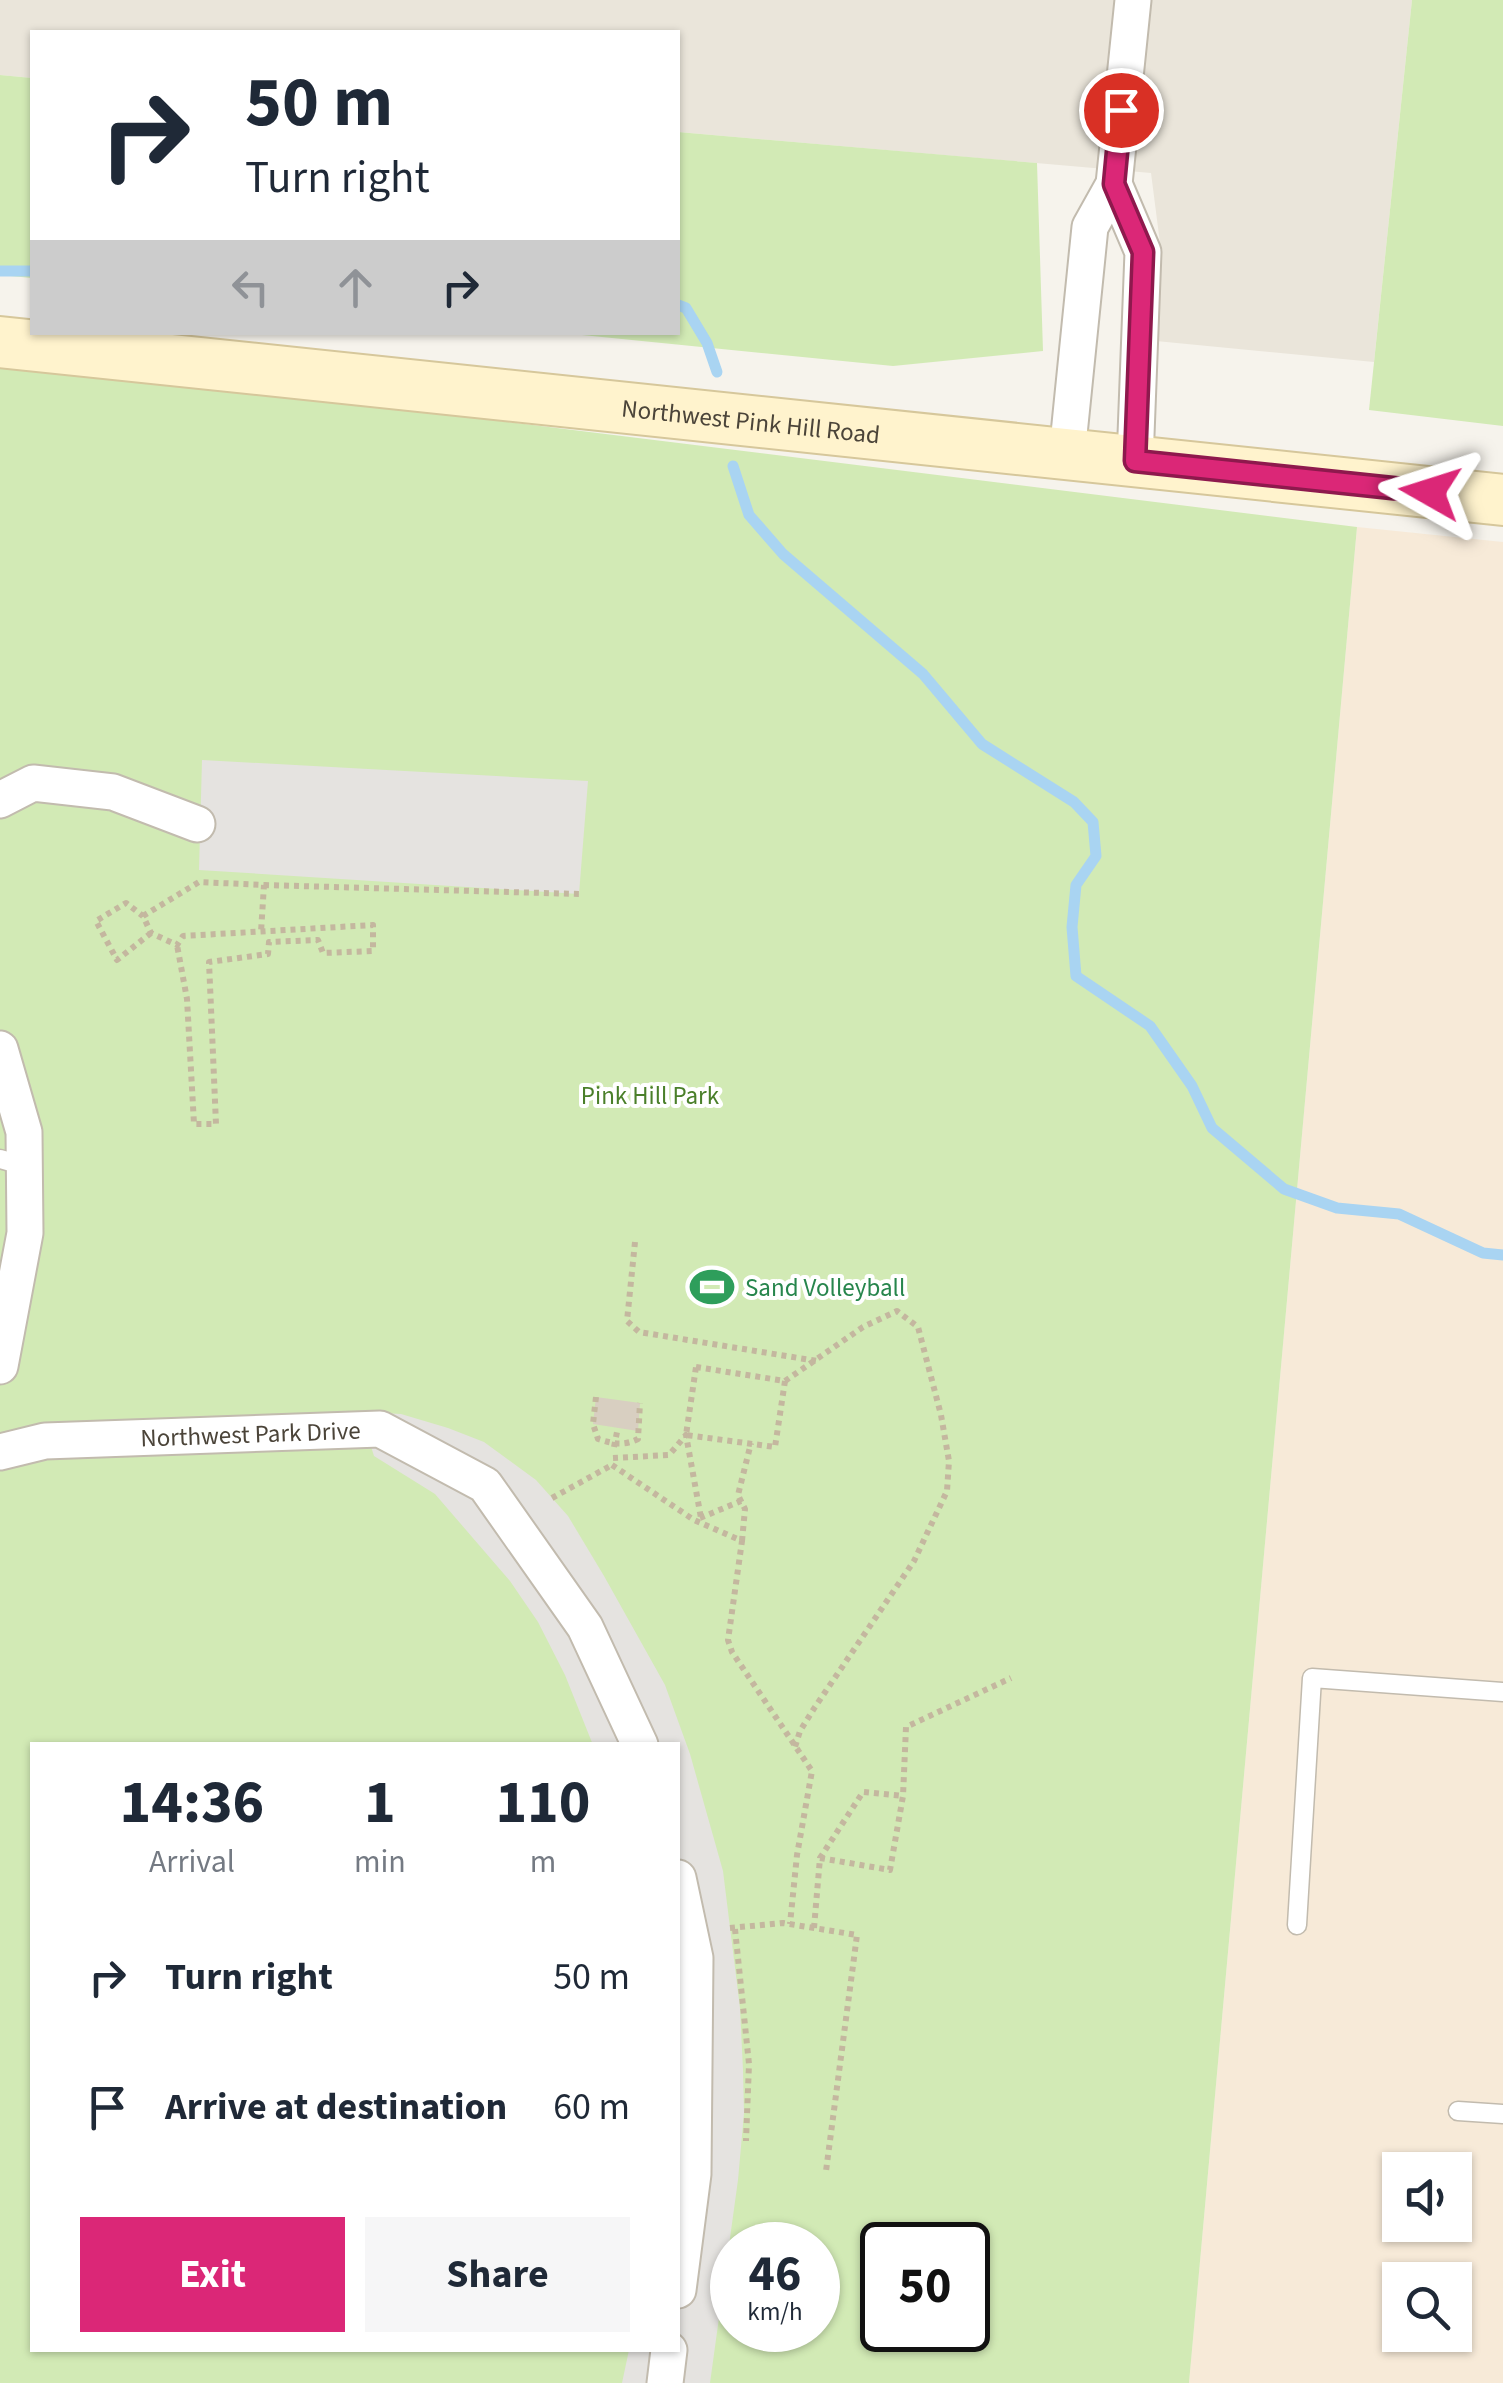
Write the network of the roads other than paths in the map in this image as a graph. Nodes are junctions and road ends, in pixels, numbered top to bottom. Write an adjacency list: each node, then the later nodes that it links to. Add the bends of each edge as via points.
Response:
1 (1133, 0): 2 (street)
2 (1114, 184): 4 (street, via 1090,226); 5 (street, via 1143,252)
3 (0, 342): 4 (main road, Northwest Pink Hill Road)
4 (1068, 454): 5 (main road, Northwest Pink Hill Road)
5 (1135, 461): 6 (main road, Northwest Pink Hill Road)
6 (1503, 500)
7 (0, 800): 8 (street, via 34,784 113,792)
8 (197, 824)
9 (0, 1048): 10 (street, via 24,1132)
10 (12, 1162): 11 (street, via 25,1233)
11 (0, 1366)
12 (0, 1452): 14 (street, Northwest Park Drive, via 46,1440 380,1429 485,1485 585,1628)
13 (1503, 1692): 16 (lane, via 1312,1678)
14 (639, 1742)
15 (680, 1887): 19 (street, via 695,1978 693,2174)
16 (1298, 1925)
17 (1458, 2111): 18 (lane)
18 (1503, 2114)
19 (680, 2275)
20 (669, 2352): 21 (street)
21 (665, 2383)

